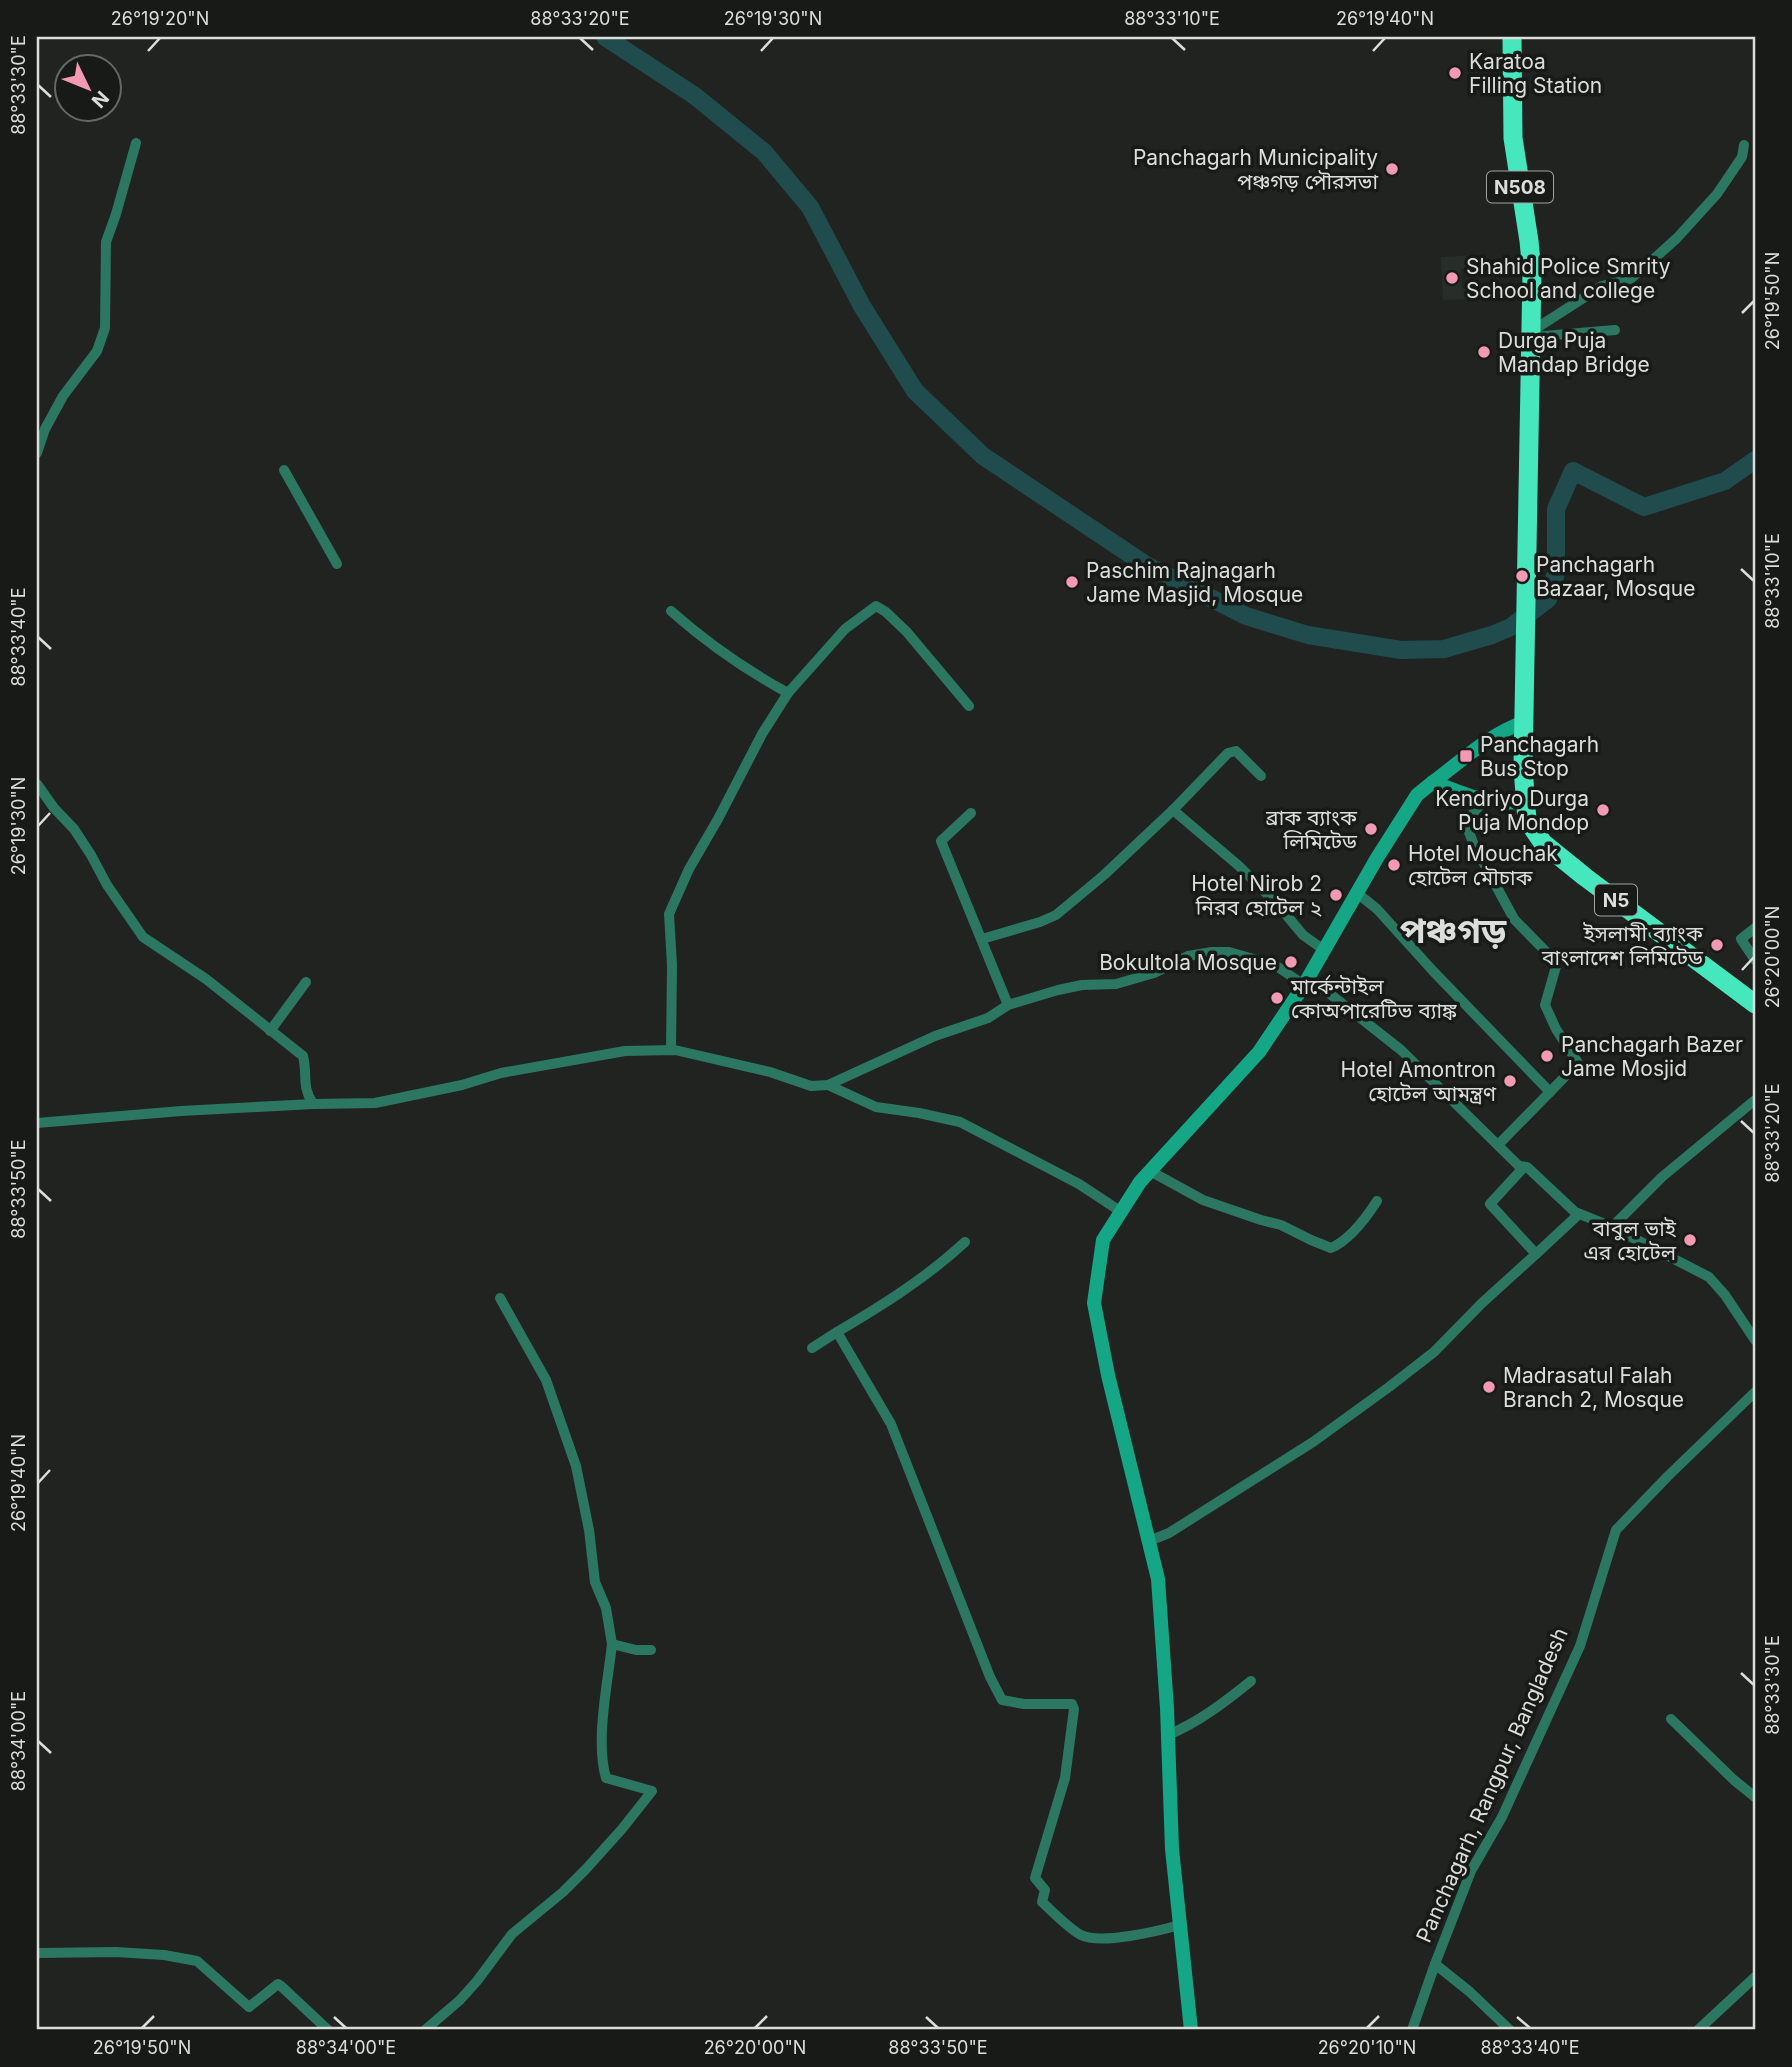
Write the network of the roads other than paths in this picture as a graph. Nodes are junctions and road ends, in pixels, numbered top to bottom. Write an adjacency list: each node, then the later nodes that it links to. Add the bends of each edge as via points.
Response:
1 (1512, 37): 5 (highway, N508, via 1513,138 1530,241)
2 (136, 143): 6 (street, via 106,242 105,328 97,351 64,396)
3 (1744, 145): 5 (street, via 1742,157 1717,194 1646,266 1630,279 1602,286)
4 (1615, 330): 5 (street)
5 (1532, 334): 12 (highway, N508)
6 (37, 453)
7 (284, 470): 8 (street)
8 (337, 564)
9 (671, 611): 10 (street, via 729,657)
10 (788, 693): 11 (street, via 845,629 876,606 906,631); 31 (street, via 689,869 669,914)
11 (969, 706)
12 (1524, 722): 13 (highway, N508); 15 (street, via 1482,743)
13 (1523, 768): 18 (highway, N5)
14 (1261, 776): 19 (street, via 1236,751 1227,753)
15 (1433, 782): 17 (street); 21 (street, via 1417,795)
16 (37, 785): 30 (street, via 74,829 143,937 206,979)
17 (1483, 801): 18 (street); 33 (street, via 1465,822 1474,845 1514,919 1557,963 1545,1005 1578,1063)
18 (1525, 801): 28 (highway, N5, via 1527,820 1543,843)
19 (1173, 810): 23 (street, via 1056,915); 24 (street, via 1239,866 1303,935)
20 (971, 813): 23 (street, via 941,841)
21 (1357, 893): 24 (street); 33 (street)
22 (1755, 928): 25 (street, via 1741,939)
23 (982, 939): 29 (street)
24 (1324, 950): 27 (street)
25 (1755, 960)
26 (306, 982): 30 (street)
27 (1304, 985): 29 (street, via 1275,965 1212,952 1188,956 1154,973 1115,984 1082,985); 37 (street, via 1325,990 1401,1050); 39 (street, via 1259,1052)
28 (1755, 1004)
29 (1008, 1005): 32 (street, via 988,1018 934,1036)
30 (270, 1031): 35 (street, via 303,1056 305,1091)
31 (671, 1050): 32 (street, via 811,1086); 35 (street, via 625,1051 560,1061 374,1103)
32 (828, 1084): 41 (street, via 876,1107 960,1122 1079,1184)
33 (1550, 1091): 37 (street)
34 (1755, 1100): 43 (street, via 1662,1177)
35 (313, 1104): 36 (street)
36 (37, 1123)
37 (1498, 1145): 38 (street)
38 (1524, 1167): 42 (street); 45 (street, via 1490,1204)
39 (1150, 1171): 40 (street, via 1203,1200 1281,1225 1331,1248 1353,1231); 41 (street)
40 (1377, 1201)
41 (1119, 1211): 51 (street, via 1103,1240 1094,1303)
42 (1579, 1214): 43 (street); 45 (street)
43 (1612, 1227): 48 (street, via 1709,1277)
44 (965, 1242): 47 (street, via 908,1288)
45 (1536, 1254): 51 (street, via 1434,1352 1389,1387 1313,1442 1170,1533)
46 (500, 1298): 52 (street, via 546,1380 576,1466 595,1582 606,1608)
47 (837, 1332): 49 (street); 58 (street, via 891,1424 1002,1700 1072,1704 1074,1709 1065,1777 1035,1878 1045,1890 1042,1902 1082,1935 1097,1938)
48 (1755, 1339)
49 (812, 1348)
50 (1755, 1392): 60 (street, Panchagarh, Rangpur, Bangladesh, via 1616,1530 1580,1646 1502,1817 1471,1871)
51 (1149, 1541): 56 (street, via 1158,1579)
52 (612, 1644): 53 (street); 63 (street, via 602,1762 606,1778 652,1791 586,1869 512,1934 460,2000)
53 (651, 1650)
54 (1251, 1681): 56 (street, via 1190,1726)
55 (1671, 1719): 57 (street)
56 (1168, 1735): 58 (street)
57 (1753, 1791)
58 (1180, 1925): 64 (street)
59 (37, 1952): 62 (street, via 116,1952 197,1961 249,2007 278,1984)
60 (1435, 1964): 65 (street, Panchagarh, Rangpur, Bangladesh); 66 (street)
61 (1755, 1977): 67 (street)
62 (328, 2030)
63 (425, 2030)
64 (1191, 2030)
65 (1412, 2030)
66 (1510, 2030)
67 (1698, 2030)

